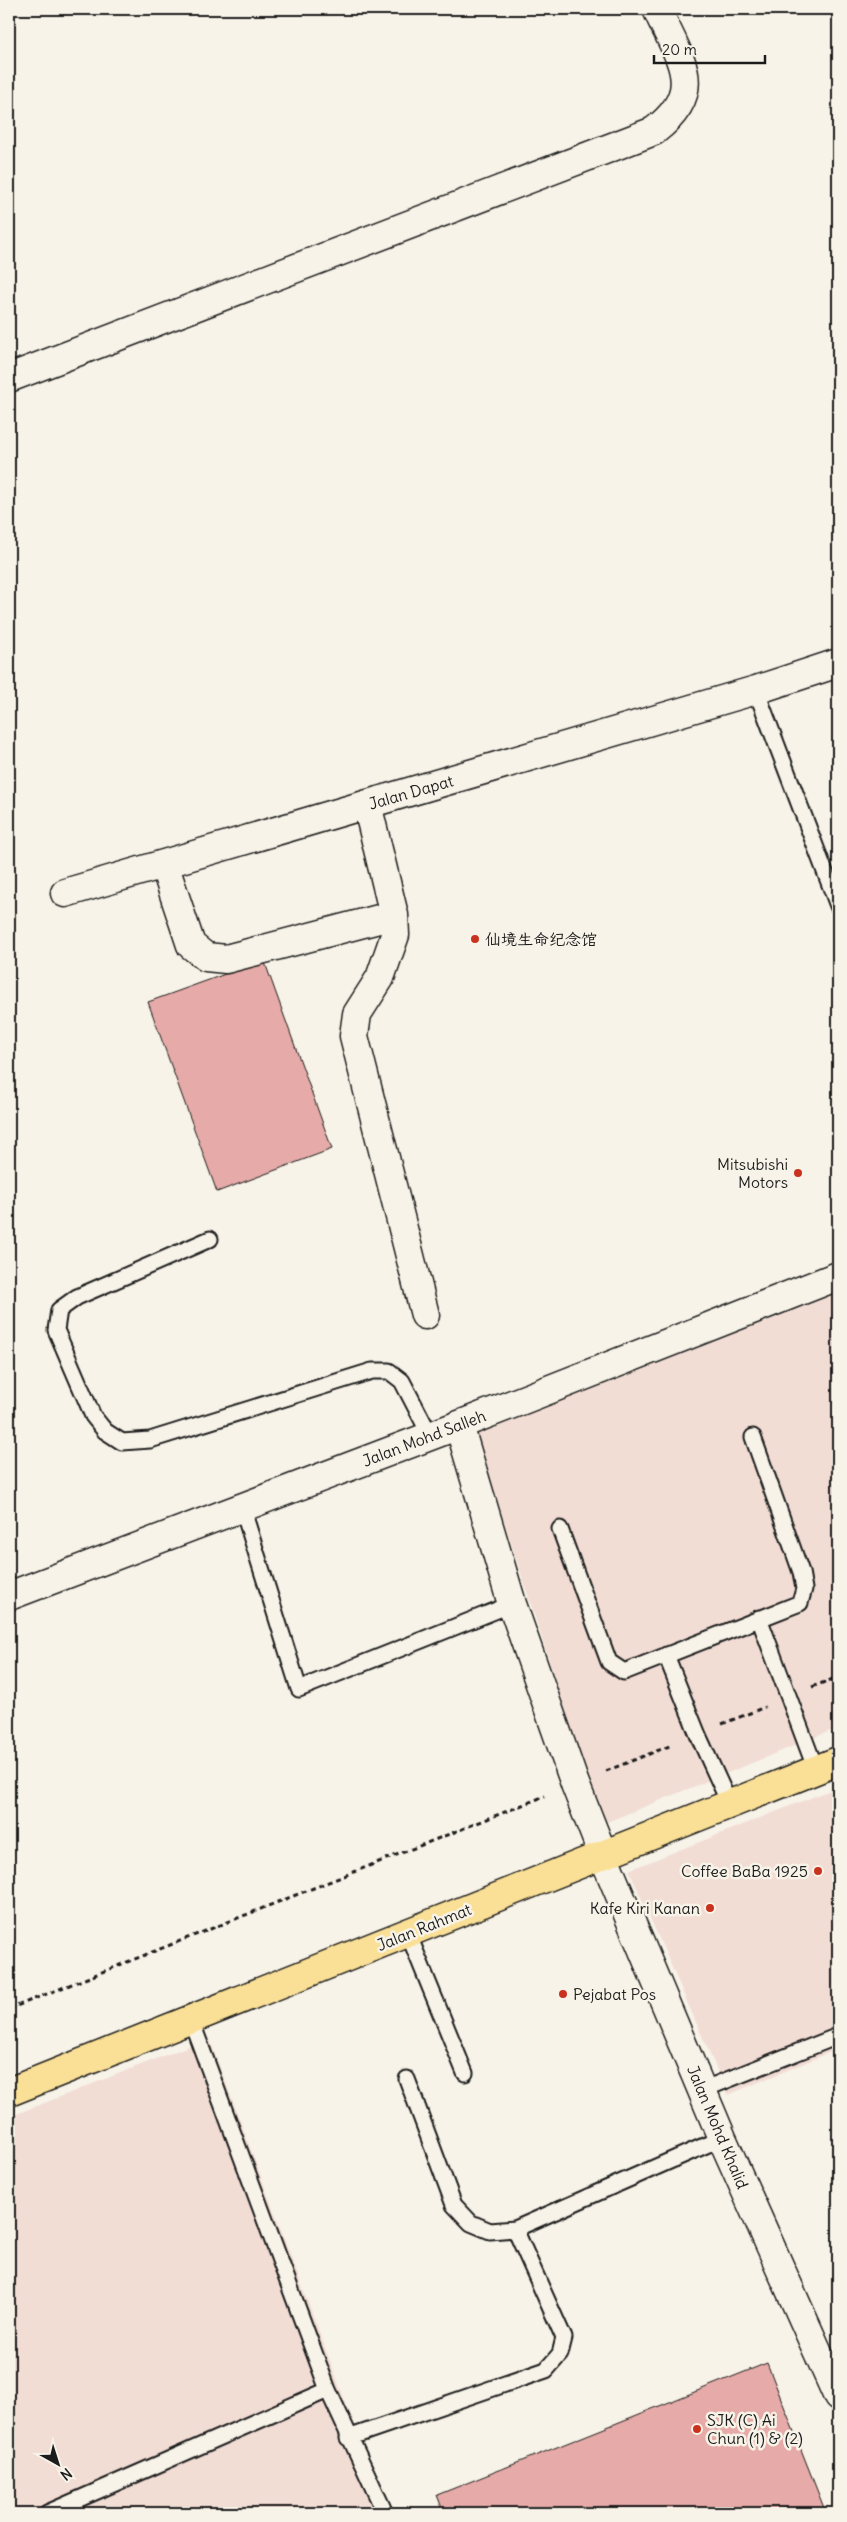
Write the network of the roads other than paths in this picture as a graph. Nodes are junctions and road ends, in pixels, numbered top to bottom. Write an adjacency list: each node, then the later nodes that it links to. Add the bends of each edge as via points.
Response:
1 (657, 9): 2 (street, via 686,74 684,99 670,118 654,131)
2 (9, 378)
3 (838, 663): 4 (street, Jalan Dapat)
4 (756, 690): 5 (street, Jalan Dapat); 8 (lane)
5 (367, 804): 6 (street, Jalan Dapat); 9 (street)
6 (164, 864): 7 (street, Jalan Dapat); 9 (street, via 191,945 206,957 226,959)
7 (65, 893)
8 (838, 906)
9 (394, 915): 12 (street, via 395,935 388,957 380,978 357,1014 354,1036)
10 (210, 1239): 14 (lane, via 77,1297 59,1310 56,1330 93,1416 105,1431 122,1442 150,1440 372,1370 388,1371 402,1381)
11 (838, 1276): 13 (street, Jalan Mohd Salleh)
12 (426, 1315)
13 (459, 1425): 14 (street, Jalan Mohd Salleh); 19 (street, Jalan Mohd Khalid)
14 (430, 1435): 16 (street, Jalan Mohd Salleh)
15 (753, 1437): 20 (lane, via 804,1589 800,1603)
16 (242, 1507): 18 (street, Jalan Mohd Salleh); 19 (lane, via 299,1690)
17 (560, 1529): 21 (lane, via 609,1662 624,1672)
18 (9, 1596)
19 (512, 1604): 24 (street, Jalan Mohd Khalid)
20 (758, 1618): 21 (lane); 22 (lane, via 787,1697)
21 (666, 1655): 23 (lane)
22 (827, 1766): 23 (main road, Jalan Rahmat)
23 (730, 1805): 24 (main road, Jalan Rahmat)
24 (603, 1855): 25 (main road, Jalan Rahmat); 30 (street, Jalan Mohd Khalid)
25 (408, 1933): 26 (main road, Jalan Rahmat); 28 (lane)
26 (190, 2020): 31 (main road, Jalan Rahmat); 34 (lane)
27 (838, 2036): 30 (lane)
28 (465, 2073)
29 (407, 2079): 33 (lane, via 454,2205 471,2223 490,2231)
30 (702, 2090): 32 (street, Jalan Mohd Khalid)
31 (9, 2092)
32 (722, 2138): 33 (lane); 35 (street, Jalan Mohd Khalid)
33 (515, 2228): 36 (lane, via 564,2338 560,2354 546,2370)
34 (328, 2390): 36 (lane); 37 (lane)
35 (838, 2397)
36 (348, 2438): 38 (lane)
37 (47, 2513)
38 (385, 2513)

